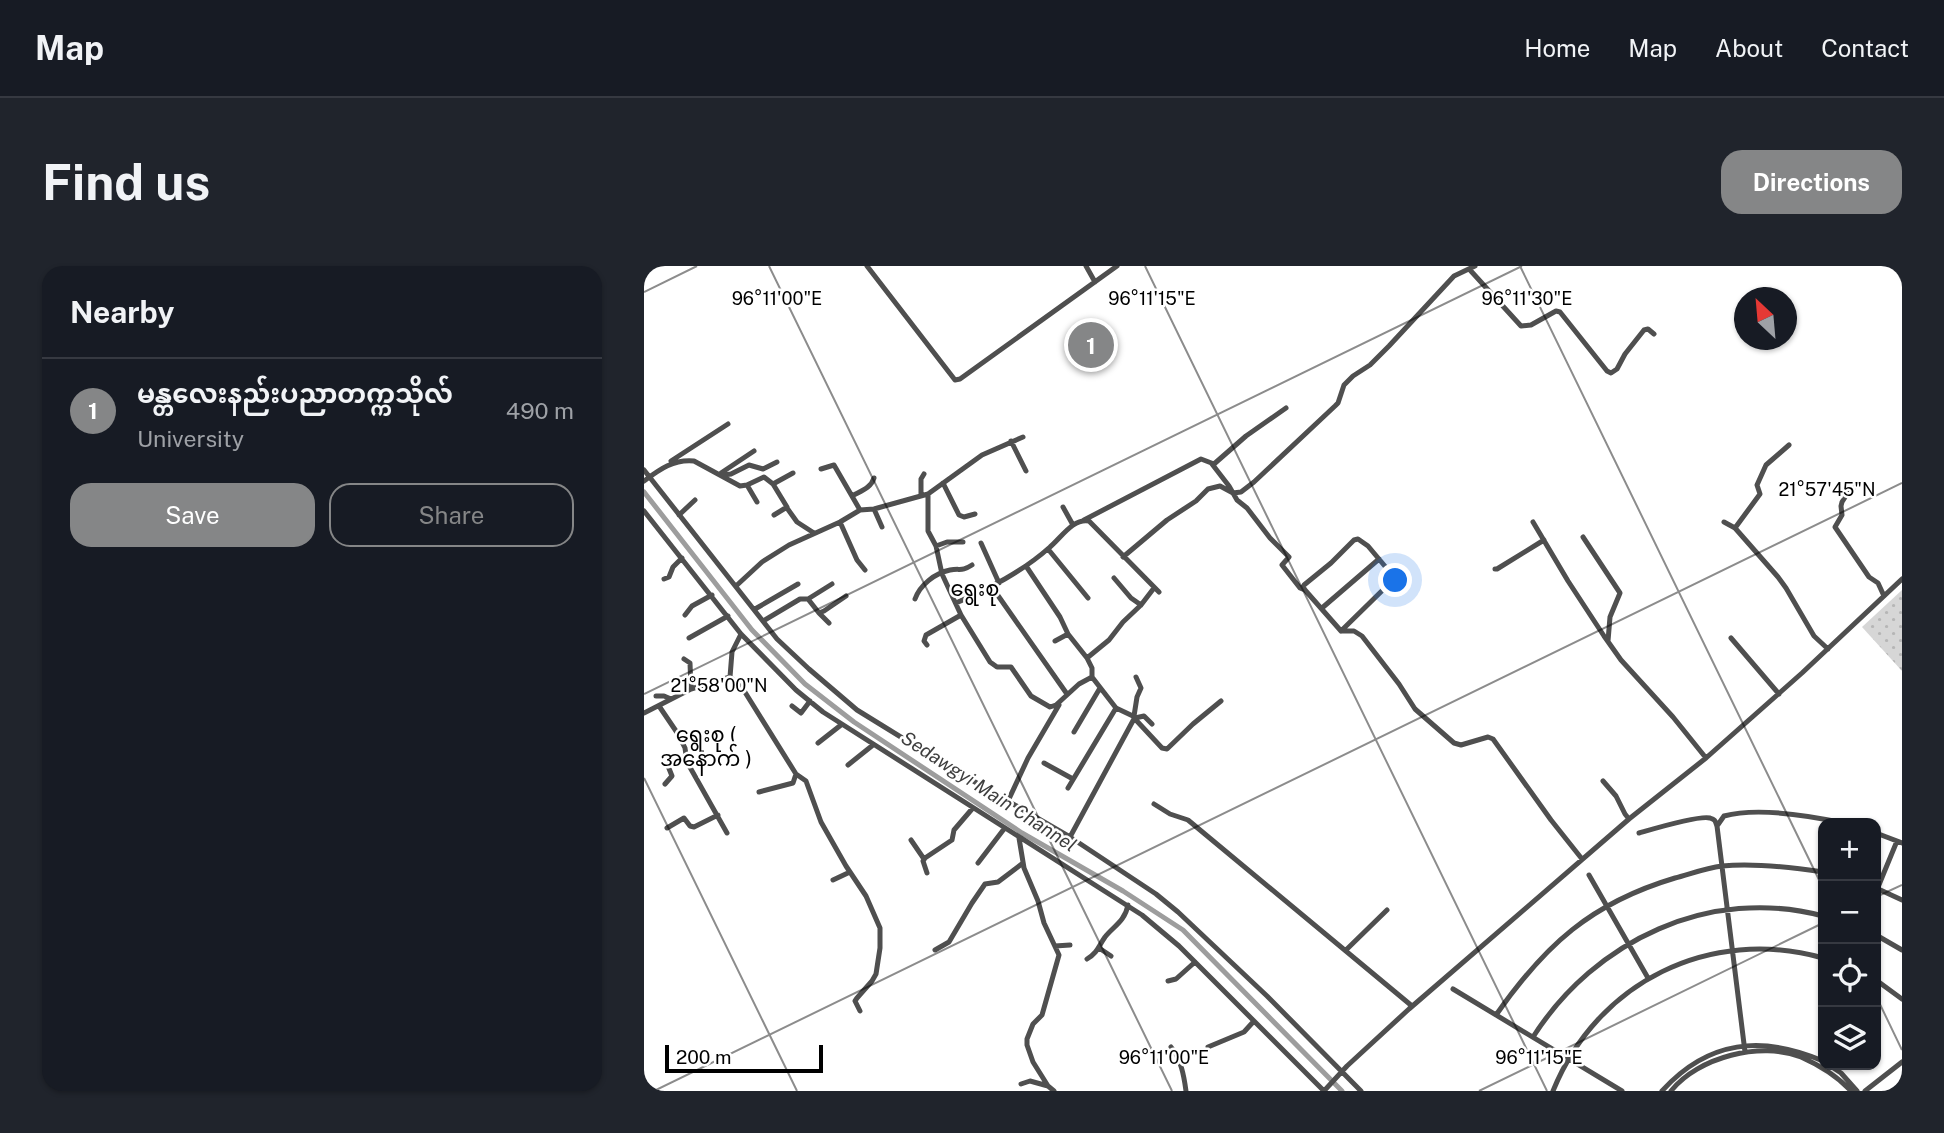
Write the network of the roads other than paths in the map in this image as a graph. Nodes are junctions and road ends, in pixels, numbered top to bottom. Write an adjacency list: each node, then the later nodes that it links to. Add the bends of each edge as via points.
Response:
1 (867, 266): 5 (street, via 955,380)
2 (1086, 266): 5 (street)
3 (1117, 266): 5 (street)
4 (1473, 268): 6 (street, via 1521,326 1560,312 1611,373 1644,330); 28 (street, via 1454,276 1370,365 1344,385 1338,403 1254,482)
5 (1096, 282)
6 (1654, 334)
7 (1286, 408): 14 (street)
8 (728, 424): 15 (street)
9 (1023, 437): 10 (street)
10 (1011, 441): 18 (street); 24 (street)
11 (1789, 445): 47 (street, via 1763,470 1757,485 1760,494)
12 (754, 451): 19 (street)
13 (777, 462): 19 (street, via 763,469 752,465 727,475)
14 (1212, 464): 28 (street); 41 (street, via 1201,459)
15 (666, 465): 19 (street, via 688,460); 23 (street)
16 (821, 469): 30 (street, via 834,465)
17 (644, 470): 23 (street)
18 (1026, 471)
19 (718, 472): 27 (street, via 740,486)
20 (793, 473): 26 (street)
21 (924, 474): 29 (street)
22 (874, 478): 30 (street)
23 (646, 479): 39 (street)
24 (943, 483): 29 (street); 38 (street, via 959,515)
25 (1860, 483): 74 (street, via 1842,502 1842,515 1835,527)
26 (774, 484): 27 (street, via 764,477); 34 (street)
27 (747, 485): 32 (street)
28 (1233, 493): 55 (street, via 1220,486 1208,489); 71 (street, via 1289,557 1282,565)
29 (925, 494): 35 (street); 53 (street, via 928,529)
30 (852, 496): 36 (street)
31 (695, 500): 39 (street)
32 (757, 502)
33 (1063, 507): 45 (street)
34 (787, 508): 40 (street); 48 (street)
35 (874, 509): 36 (street); 46 (street)
36 (860, 510): 42 (street)
37 (644, 511): 56 (street)
38 (975, 514)
39 (679, 515): 69 (street)
40 (774, 515)
41 (1084, 520): 45 (street); 55 (street)
42 (840, 522): 48 (street); 61 (street)
43 (1534, 522): 50 (street)
44 (1724, 522): 47 (street)
45 (1073, 524): 54 (street)
46 (882, 527)
47 (1735, 528): 96 (street, via 1786,587 1814,636)
48 (814, 533): 69 (street, via 762,562)
49 (1583, 537): 94 (street, via 1620,593 1610,617)
50 (1544, 540): 60 (street); 94 (street)
51 (963, 542): 53 (street)
52 (981, 543): 66 (street)
53 (936, 547): 62 (street)
54 (1048, 549): 59 (street); 75 (street)
55 (1123, 557): 79 (street, via 1156,590)
56 (682, 558): 64 (street); 72 (street)
57 (1379, 559): 71 (street, via 1356,539 1304,585); 80 (street); 88 (street, via 1394,579)
58 (972, 565): 62 (street)
59 (1026, 566): 66 (street); 90 (street)
60 (1495, 569)
61 (865, 570)
62 (942, 574): 77 (street, via 924,584); 78 (street)
63 (1114, 578): 79 (street)
64 (664, 579)
65 (1902, 579): 74 (street)
66 (999, 583): 70 (street)
67 (798, 584): 81 (street)
68 (832, 584): 76 (street)
69 (736, 586): 81 (street)
70 (992, 587): 78 (street); 104 (street)
71 (1306, 590): 80 (street)
72 (712, 595): 83 (street); 85 (street)
73 (846, 596): 82 (street)
74 (1884, 596): 96 (street)
75 (1088, 598)
76 (808, 599): 82 (street); 86 (street, via 800,599)
77 (915, 599)
78 (956, 603): 84 (street)
79 (1141, 606): 97 (street)
80 (1322, 608): 88 (street)
81 (755, 609): 86 (street)
82 (819, 612): 87 (street)
83 (685, 615)
84 (961, 615): 95 (street, via 926,635); 110 (street, via 990,662 1011,667 1031,696 1044,705 1053,707)
85 (728, 616): 89 (street); 91 (street)
86 (763, 621): 133 (street, via 785,648 858,710)
87 (829, 623)
88 (1341, 631): 150 (street, via 1357,632 1415,709 1454,743 1461,746 1493,739)
89 (741, 634): 99 (street, via 732,652); 108 (street)
90 (1068, 634): 93 (street); 97 (street)
91 (690, 638)
92 (1731, 638): 105 (street)
93 (1055, 641)
94 (1608, 641): 124 (street)
95 (927, 645)
96 (1828, 649): 105 (street)
97 (1087, 658): 100 (street)
98 (684, 659): 103 (street, via 691,667)
99 (730, 677): 103 (street); 127 (street)
100 (1092, 677): 102 (street); 104 (street)
101 (1136, 677): 116 (street, via 1141,688)
102 (1100, 688): 113 (street); 120 (street)
103 (691, 690): 107 (street)
104 (1067, 694): 110 (street)
105 (1779, 694): 124 (street)
106 (656, 696): 107 (street)
107 (671, 699): 111 (street)
108 (810, 701): 115 (street); 119 (street)
109 (1221, 701): 116 (street, via 1167,749)
110 (1060, 702): 133 (street)
111 (659, 706): 114 (street); 123 (street)
112 (792, 706): 115 (street)
113 (1116, 708): 116 (street); 128 (street)
114 (644, 713)
115 (801, 713): 117 (street)
116 (1134, 718): 118 (street, via 1144,716); 145 (street)
117 (805, 721)
118 (1152, 724)
119 (841, 725): 121 (street); 122 (street)
120 (1074, 732)
121 (818, 743)
122 (873, 745): 126 (street); 135 (street)
123 (686, 756): 130 (street, via 668,766 672,776); 136 (street)
124 (1706, 758): 138 (street)
125 (1044, 763): 128 (street)
126 (848, 765)
127 (796, 774): 132 (street, via 793,783); 155 (street, via 806,781 821,822)
128 (1073, 779): 131 (street)
129 (1603, 781): 138 (street)
130 (665, 784)
131 (1068, 788)
132 (759, 792)
133 (1008, 801): 145 (street)
134 (1154, 804): 172 (street, via 1188,820)
135 (972, 809): 141 (street); 149 (street, via 954,830 952,840)
136 (718, 815): 140 (street, via 694,827 684,818); 142 (street)
137 (1818, 818): 139 (street, via 1744,814 1724,816)
138 (1629, 819): 150 (street)
139 (1717, 826): 143 (street, via 1706,817); 153 (street)
140 (667, 828)
141 (1004, 829): 146 (street); 151 (street)
142 (727, 832)
143 (1639, 833)
144 (1881, 835): 148 (street)
145 (1070, 837): 195 (street, via 1178,912)
146 (1019, 838): 152 (street); 162 (street)
147 (911, 840): 149 (street)
148 (1899, 842): 159 (street)
149 (924, 859): 156 (street)
150 (1582, 859): 183 (street)
151 (978, 863)
152 (1023, 863): 168 (street); 171 (street, via 998,882 985,884 949,942)
153 (1722, 866): 154 (street); 163 (street); 185 (street, via 1659,883 1599,911 1533,965)
154 (1818, 871)
155 (850, 872): 158 (street); 184 (street, via 881,932 876,974 855,1001)
156 (927, 873)
157 (1589, 875): 178 (street)
158 (833, 880)
159 (1880, 881)
160 (1881, 892): 161 (street)
161 (1902, 900)
162 (1128, 905): 169 (street, via 1121,922); 177 (street)
163 (1728, 909): 165 (street); 170 (street); 187 (street, via 1667,925 1628,944 1571,988)
164 (1387, 910): 172 (street)
165 (1818, 915)
166 (1881, 938): 173 (street)
167 (1070, 945): 168 (street)
168 (1055, 946): 197 (street, via 1059,955 1045,1007 1027,1039 1033,1062)
169 (1099, 948): 174 (street); 176 (street)
170 (1733, 949): 175 (street, via 1781,948); 178 (street, via 1691,959); 190 (street)
171 (935, 950)
172 (1346, 950): 183 (street)
173 (1902, 950)
174 (1111, 956)
175 (1818, 957)
176 (1087, 959)
177 (1195, 962): 179 (street); 186 (street)
178 (1648, 978): 191 (street, via 1591,1026)
179 (1168, 981)
180 (1881, 984): 182 (street)
181 (1453, 989): 185 (street)
182 (1902, 999)
183 (1412, 1006): 195 (street)
184 (860, 1012)
185 (1496, 1015): 187 (street)
186 (1254, 1021): 189 (street, via 1244,1032); 198 (street)
187 (1533, 1037): 191 (street)
188 (1171, 1047): 200 (street)
189 (1208, 1047)
190 (1745, 1049): 192 (street, via 1777,1046); 204 (street, via 1732,1048 1698,1060); 205 (street, via 1696,1069); 206 (street, via 1799,1056)
191 (1569, 1058): 202 (street); 203 (street)
192 (1818, 1059)
193 (1902, 1062): 208 (street)
194 (1836, 1070): 207 (street)
195 (1340, 1073): 198 (street); 201 (street)
196 (1021, 1084): 197 (street, via 1030,1081)
197 (1048, 1086): 199 (street)
198 (1325, 1089)
199 (1054, 1091)
200 (1186, 1091)
201 (1361, 1091)
202 (1553, 1091)
203 (1622, 1091)
204 (1662, 1091)
205 (1671, 1091)
206 (1851, 1091)
207 (1857, 1091)
208 (1865, 1091)

